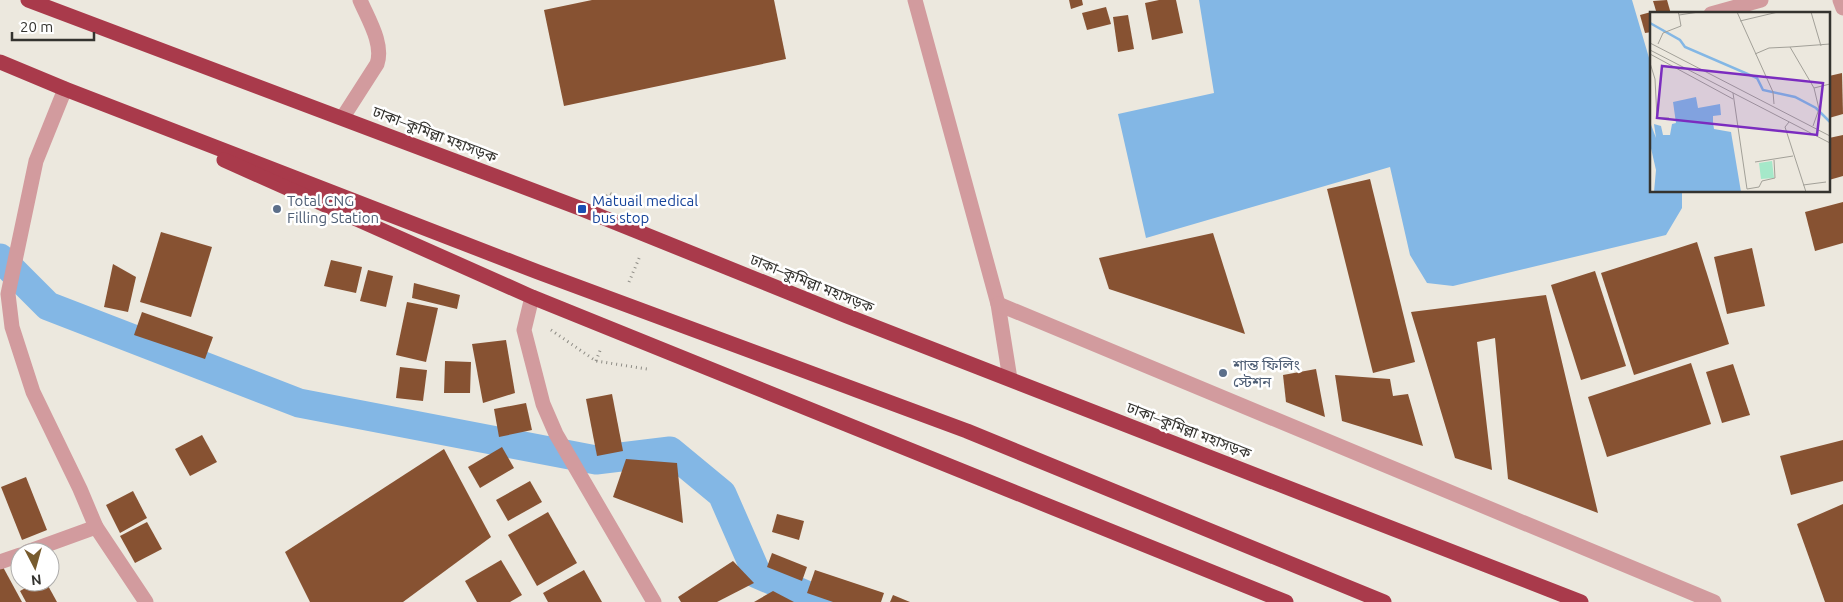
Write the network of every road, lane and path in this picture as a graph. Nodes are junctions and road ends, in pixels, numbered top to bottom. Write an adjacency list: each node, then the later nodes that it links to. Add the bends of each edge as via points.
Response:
1 (28, 0): 10 (highway, ঢাকা–কুমিল্লা মহাসড়ক)
2 (360, 0): 10 (street, via 379,48 379,57)
3 (915, 0): 12 (street)
4 (1761, 0): 7 (street)
5 (1840, 0): 6 (street)
6 (1843, 8)
7 (1718, 12)
8 (0, 62): 9 (highway)
9 (65, 89): 11 (highway); 16 (street, via 36,161 8,294 12,327 33,392); 21 (highway, via 538,272 967,431)
10 (343, 117): 15 (highway, ঢাকা–কুমিল্লা মহাসড়ক)
11 (532, 297): 13 (street); 20 (highway)
12 (998, 304): 15 (street); 23 (street)
13 (528, 314): 14 (path, via 596,361); 19 (street, via 524,330 543,404 556,434)
14 (648, 369)
15 (1010, 379): 22 (highway, ঢাকা–কুমিল্লা মহাসড়ক)
16 (96, 527): 17 (street); 18 (street)
17 (55, 542)
18 (146, 602)
19 (654, 602)
20 (1286, 602)
21 (1384, 602)
22 (1581, 602)
23 (1714, 602)

